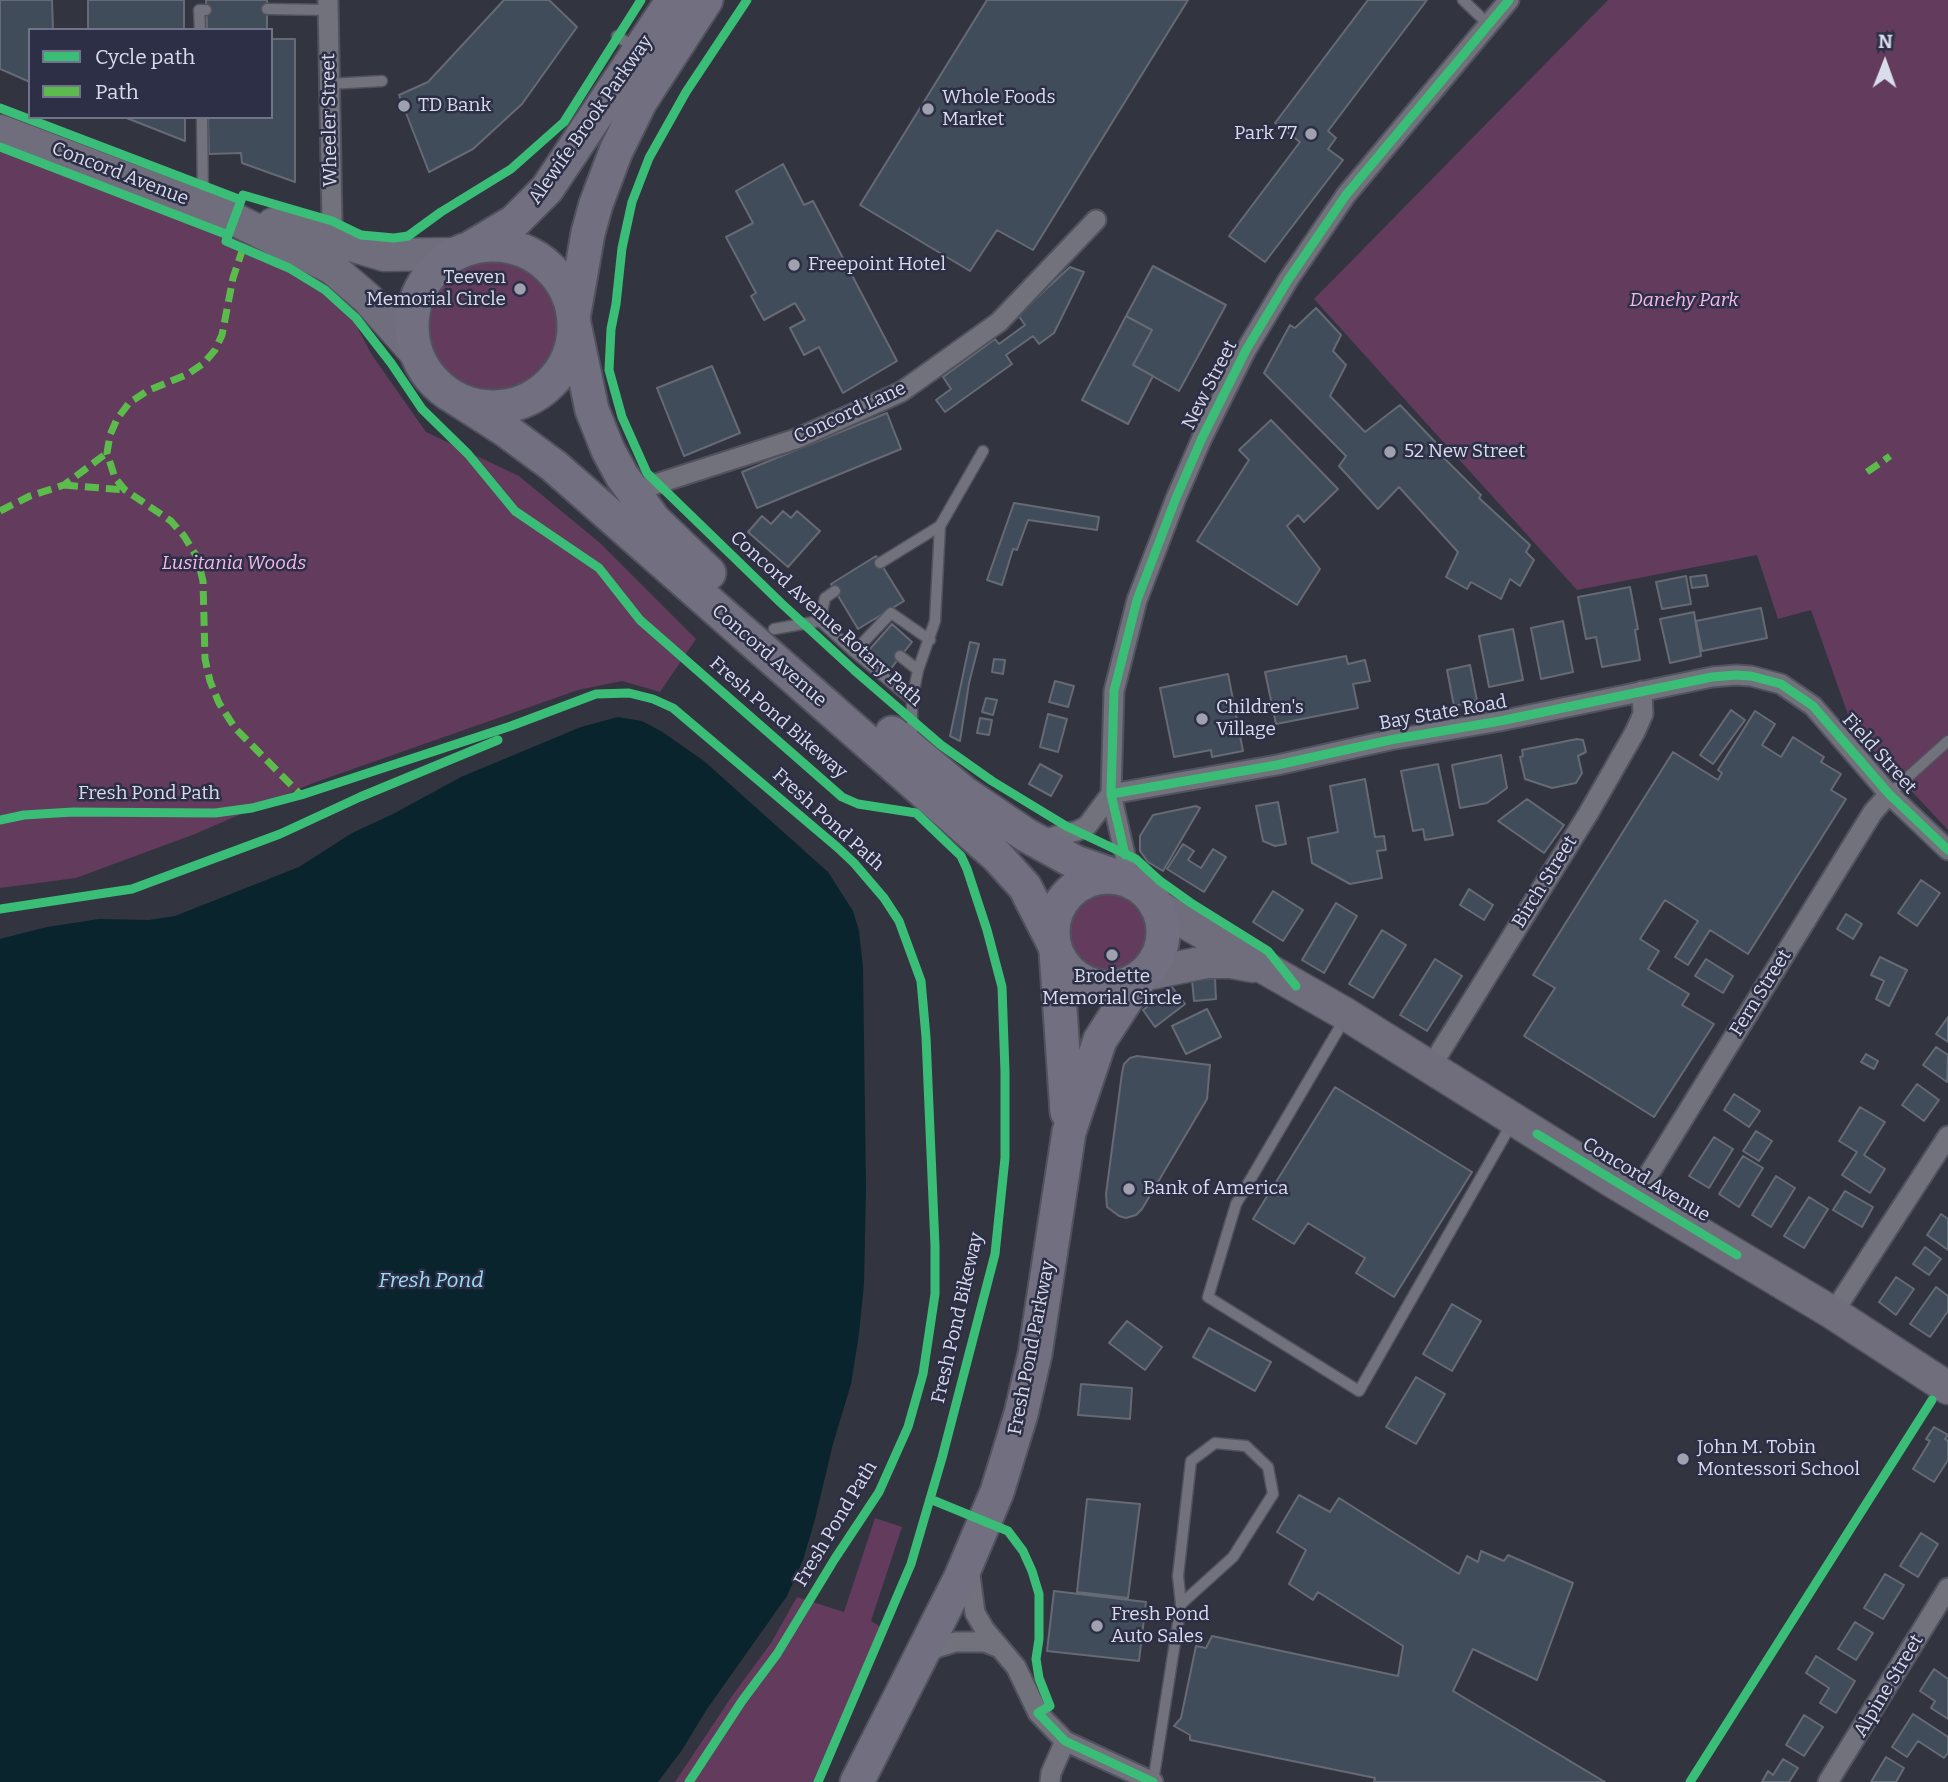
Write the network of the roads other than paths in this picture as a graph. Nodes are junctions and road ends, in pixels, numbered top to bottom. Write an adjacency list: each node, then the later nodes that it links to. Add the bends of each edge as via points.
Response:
1 (673, 0): 18 (highway, Alewife Brook Parkway, via 629,43 562,169 538,200 506,228)
2 (706, 0): 19 (highway, Alewife Brook Parkway, via 640,102 616,151 592,219)
3 (1463, 0): 8 (lane)
4 (1508, 0): 8 (street, New Street)
5 (328, 5): 6 (lane); 11 (street, Wheeler Street)
6 (267, 9)
7 (206, 10): 9 (lane, via 199,10)
8 (1488, 24): 38 (street, New Street, via 1346,195 1246,350 1204,434 1137,600 1114,691)
9 (200, 28)
10 (382, 81): 11 (lane)
11 (328, 84): 17 (street, Wheeler Street)
12 (202, 119): 14 (lane)
13 (0, 131): 14 (main road, Concord Avenue)
14 (203, 207): 15 (main road, Concord Avenue)
15 (234, 219): 17 (main road, Concord Avenue, via 286,226); 20 (main road, Concord Avenue, via 332,268 369,299)
16 (1096, 220): 23 (street, Concord Lane, via 999,321 901,392 796,439)
17 (330, 239): 18 (main road, Concord Avenue, via 384,255)
18 (459, 253): 19 (highway, via 497,245 538,259 562,283); 20 (highway, via 431,273 416,299 411,323)
19 (574, 320): 21 (highway, via 573,341 564,365 535,396 495,407); 23 (highway, Concord Avenue, via 594,416)
20 (416, 353): 21 (highway, via 434,383)
21 (454, 397): 44 (highway, Concord Avenue, via 554,466 997,856 1025,887)
22 (983, 451): 24 (lane)
23 (631, 492): 28 (highway, Concord Avenue, via 681,548)
24 (940, 526): 25 (lane); 29 (lane)
25 (880, 563)
26 (835, 591): 27 (lane, via 825,598)
27 (820, 621): 28 (lane); 30 (lane)
28 (774, 629): 37 (highway, Concord Avenue)
29 (930, 640): 30 (lane, via 891,613 875,636); 32 (lane)
30 (855, 652): 35 (lane)
31 (900, 656): 32 (lane)
32 (918, 670): 35 (lane)
33 (1781, 684): 34 (street, Bay State Road, via 1736,674); 39 (street, Field Street, via 1813,706)
34 (1642, 691): 38 (street, Bay State Road); 48 (street, Birch Street, via 1643,714 1635,732)
35 (912, 700): 37 (lane)
36 (1948, 741): 39 (lane)
37 (912, 751): 40 (highway, Concord Avenue)
38 (1111, 794): 40 (street, via 1087,826); 42 (street, New Street)
39 (1889, 794): 41 (street, Field Street); 52 (street, Fern Street, via 1873,812)
40 (1036, 841): 42 (highway, Concord Avenue)
41 (1948, 850)
42 (1126, 880): 43 (highway); 44 (highway, via 1095,878 1070,892 1055,916)
43 (1156, 905): 45 (main road, Concord Avenue); 46 (highway, via 1162,942)
44 (1055, 947): 46 (highway, via 1070,972 1093,985 1119,986); 50 (highway, Fresh Pond Parkway)
45 (1268, 968): 46 (main road, Concord Avenue, via 1218,961); 47 (main road, Concord Avenue)
46 (1142, 975): 50 (highway, Fresh Pond Parkway, via 1100,1040)
47 (1347, 1015): 48 (main road, Concord Avenue); 49 (lane, via 1236,1204 1208,1297 1359,1391)
48 (1430, 1068): 49 (main road, Concord Avenue)
49 (1514, 1120): 52 (main road, Concord Avenue)
50 (1069, 1132): 55 (highway, Fresh Pond Parkway, via 1026,1392 1006,1467)
51 (1948, 1136): 53 (street)
52 (1636, 1195): 53 (main road, Concord Avenue)
53 (1833, 1313): 54 (main road, Concord Avenue)
54 (1948, 1388)
55 (971, 1556): 58 (street, via 975,1613); 59 (highway, Fresh Pond Parkway)
56 (1948, 1588): 64 (street, Alpine Street)
57 (1181, 1604): 57 (lane, via 1233,1558 1273,1494 1268,1467 1247,1446 1215,1443 1191,1461 1178,1576); 63 (lane)
58 (1003, 1649): 59 (street, via 985,1642 955,1642); 60 (street, via 1038,1713)
59 (919, 1660): 61 (highway, Fresh Pond Parkway)
60 (1065, 1741): 62 (street); 63 (street)
61 (857, 1782)
62 (1050, 1782)
63 (1153, 1782)
64 (1828, 1782)

